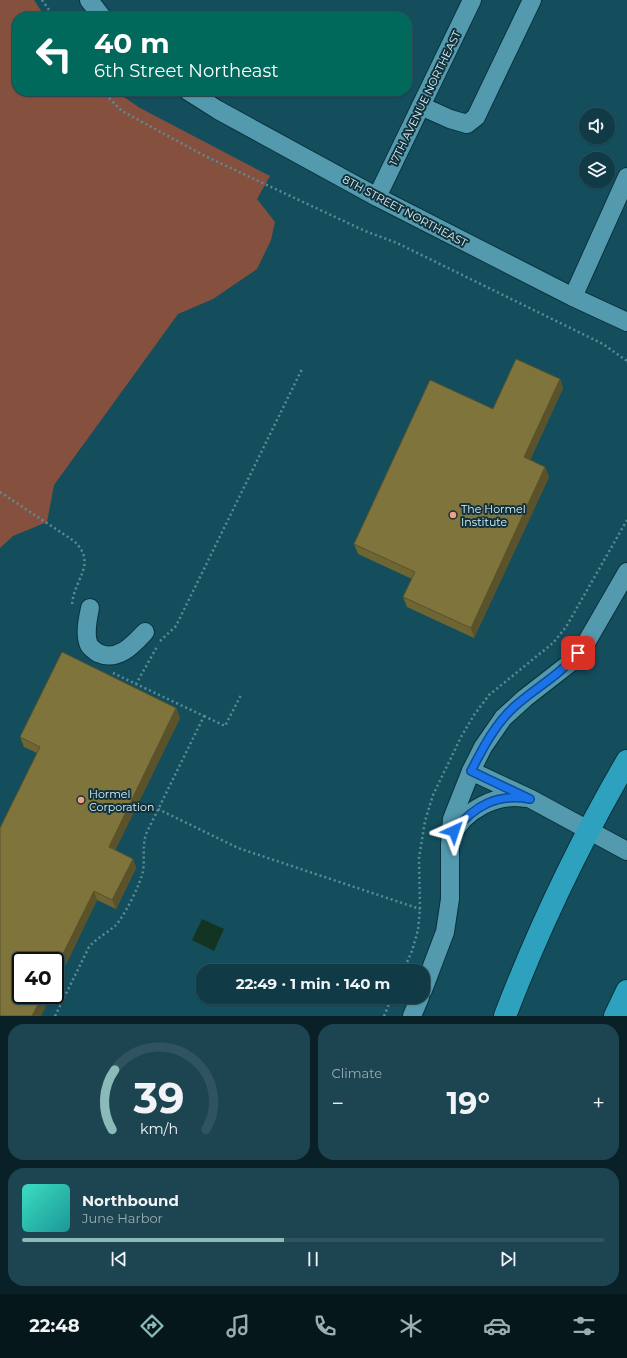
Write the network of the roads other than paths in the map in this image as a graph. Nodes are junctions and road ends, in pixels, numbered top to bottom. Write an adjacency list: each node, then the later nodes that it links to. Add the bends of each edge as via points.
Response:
1 (89, 0): 4 (street)
2 (472, 0): 6 (street, 17TH AVENUE NORTHEAST)
3 (532, 0): 6 (street, via 476,117 467,124)
4 (98, 12)
5 (196, 96): 8 (street, 8TH STREET NORTHEAST)
6 (421, 106): 8 (street, 17TH AVENUE NORTHEAST)
7 (627, 177): 9 (street)
8 (377, 197): 9 (street, 8TH STREET NORTHEAST)
9 (572, 297): 10 (street, 8TH STREET NORTHEAST)
10 (626, 319)
11 (627, 572): 15 (street, via 586,643 570,663 503,718)
12 (90, 608): 13 (street, via 87,638 89,646 102,654 112,656 122,653)
13 (146, 632)
14 (627, 761): 17 (highway)
15 (471, 771): 16 (street); 18 (street, via 454,814)
16 (530, 799): 17 (street); 18 (street, via 506,797 484,805 462,821)
17 (590, 830): 19 (street); 24 (highway, via 544,924)
18 (450, 840): 20 (street, via 448,918 441,946)
19 (627, 851)
20 (430, 973)
21 (627, 991): 25 (highway)
22 (417, 1004): 23 (street)
23 (412, 1016)
24 (505, 1016)
25 (615, 1016)

